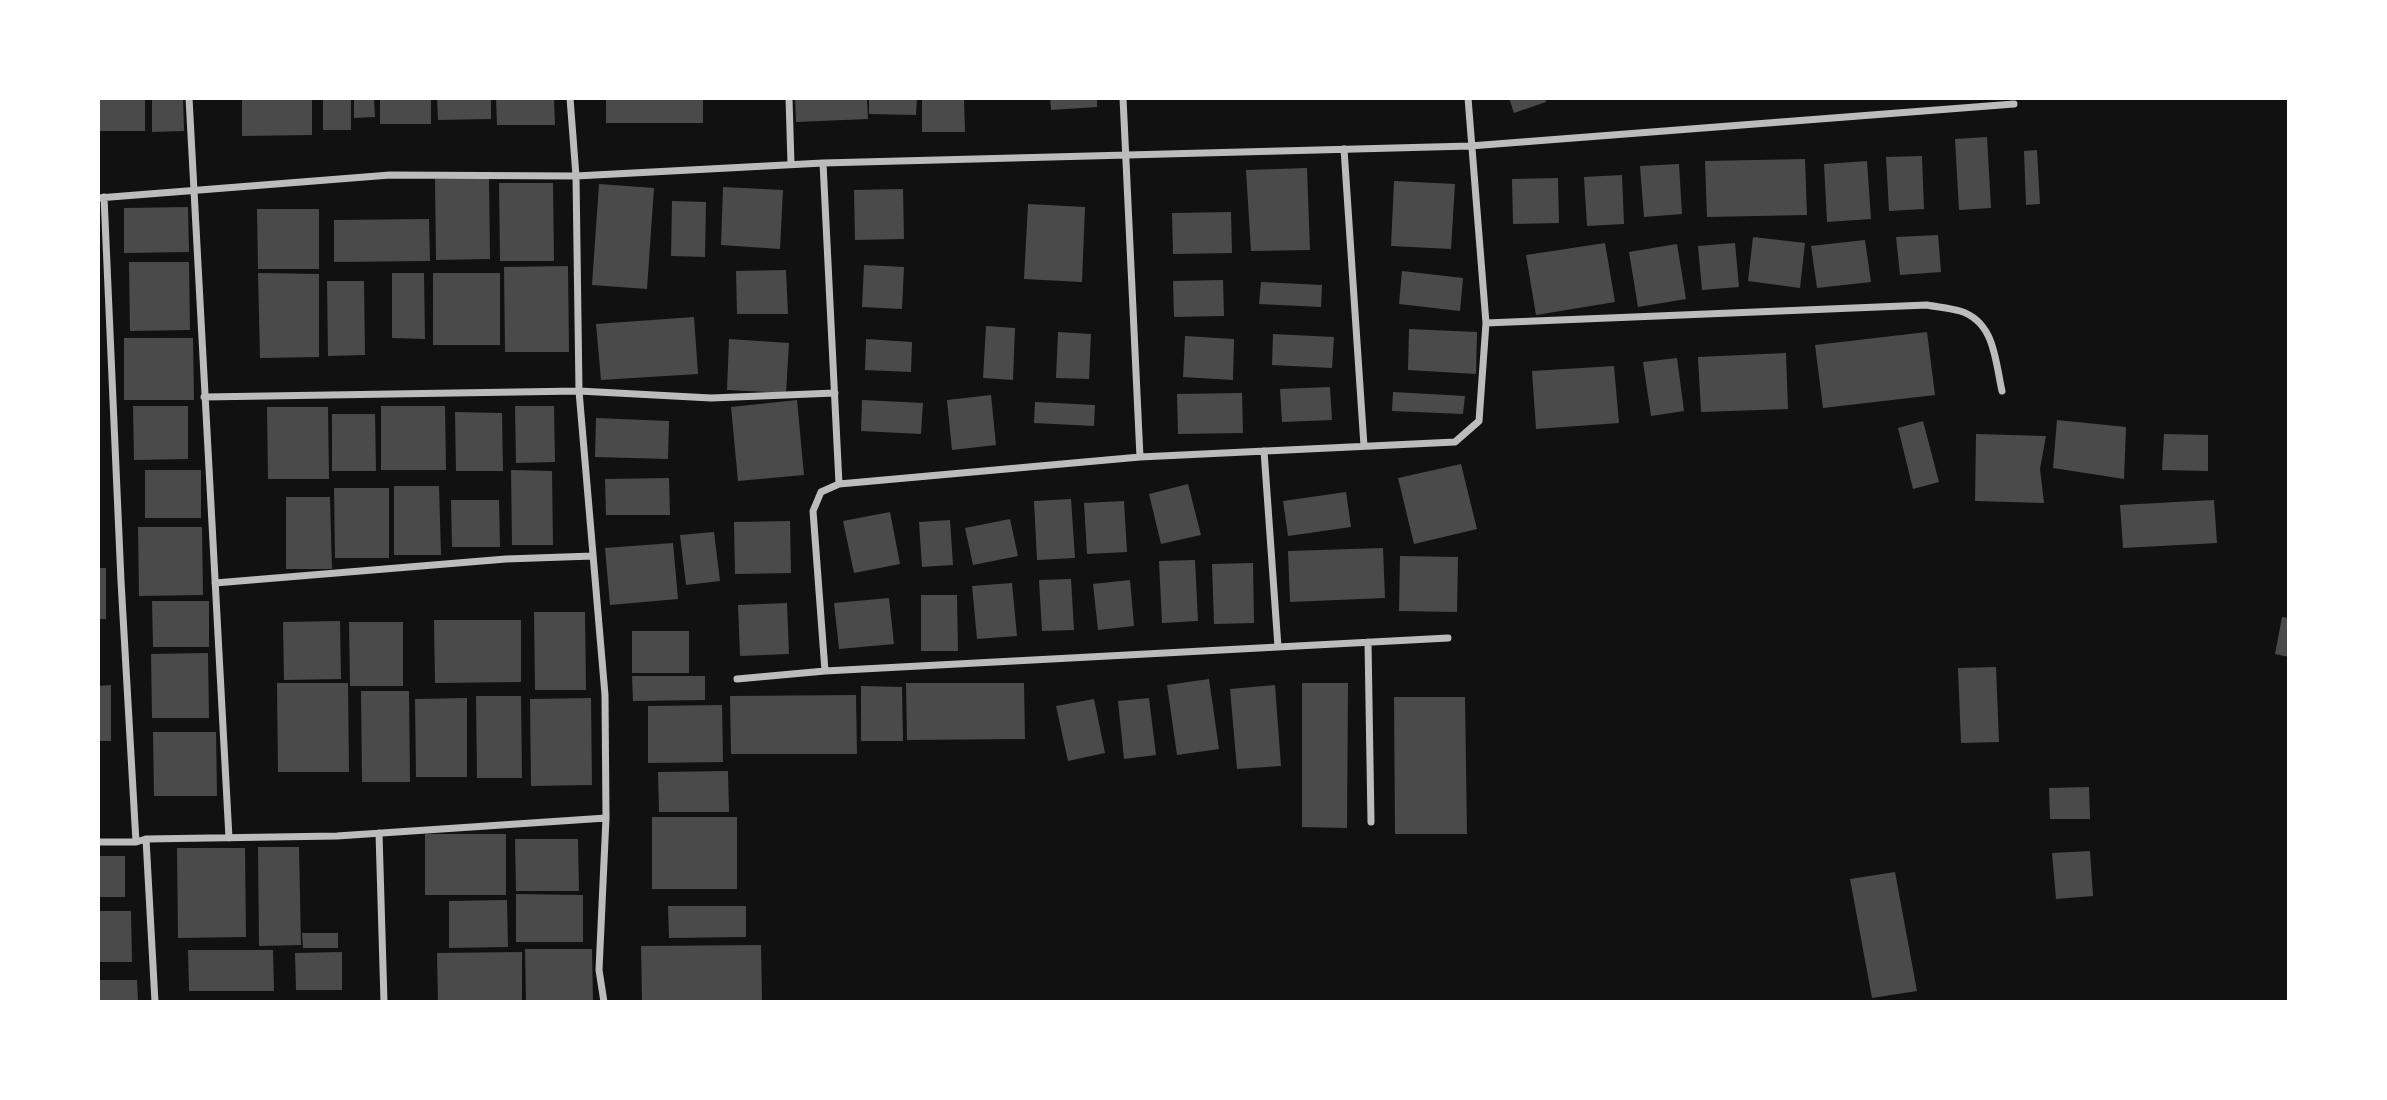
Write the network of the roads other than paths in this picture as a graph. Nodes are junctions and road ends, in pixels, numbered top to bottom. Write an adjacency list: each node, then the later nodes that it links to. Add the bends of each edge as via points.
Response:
1 (189, 98): 13 (street)
2 (570, 98): 12 (street)
3 (789, 98): 11 (street)
4 (1123, 98): 9 (street)
5 (1468, 98): 7 (street)
6 (2014, 104): 7 (street)
7 (1470, 146): 8 (street); 15 (street)
8 (1344, 149): 9 (street); 20 (street)
9 (1124, 154): 10 (street); 22 (street)
10 (823, 163): 11 (street); 18 (street)
11 (791, 164): 12 (street)
12 (576, 176): 13 (street, via 390,175); 16 (street)
13 (193, 191): 14 (street); 19 (street)
14 (101, 197): 37 (street)
15 (1486, 323): 17 (street, via 1927,304 1961,311 1983,323); 20 (street, via 1479,421 1455,442)
16 (579, 391): 18 (street, via 711,398); 19 (street); 24 (street)
17 (2002, 391)
18 (835, 393): 23 (street)
19 (204, 397): 25 (street)
20 (1364, 446): 21 (street)
21 (1264, 451): 22 (street); 28 (street)
22 (1140, 457): 23 (street)
23 (839, 484): 29 (street, via 821,492 813,511)
24 (593, 556): 25 (street); 31 (street, via 606,695)
25 (215, 583): 34 (street)
26 (1448, 638): 27 (street)
27 (1368, 642): 28 (street); 32 (street)
28 (1278, 647): 29 (street)
29 (825, 671): 30 (street)
30 (737, 679)
31 (606, 818): 33 (street); 40 (street, via 599,970)
32 (1371, 822)
33 (379, 833): 34 (street); 39 (street)
34 (229, 838): 35 (street)
35 (146, 839): 37 (street); 38 (street)
36 (98, 842): 37 (street)
37 (136, 842)
38 (155, 1002)
39 (384, 1002)
40 (604, 1002)

